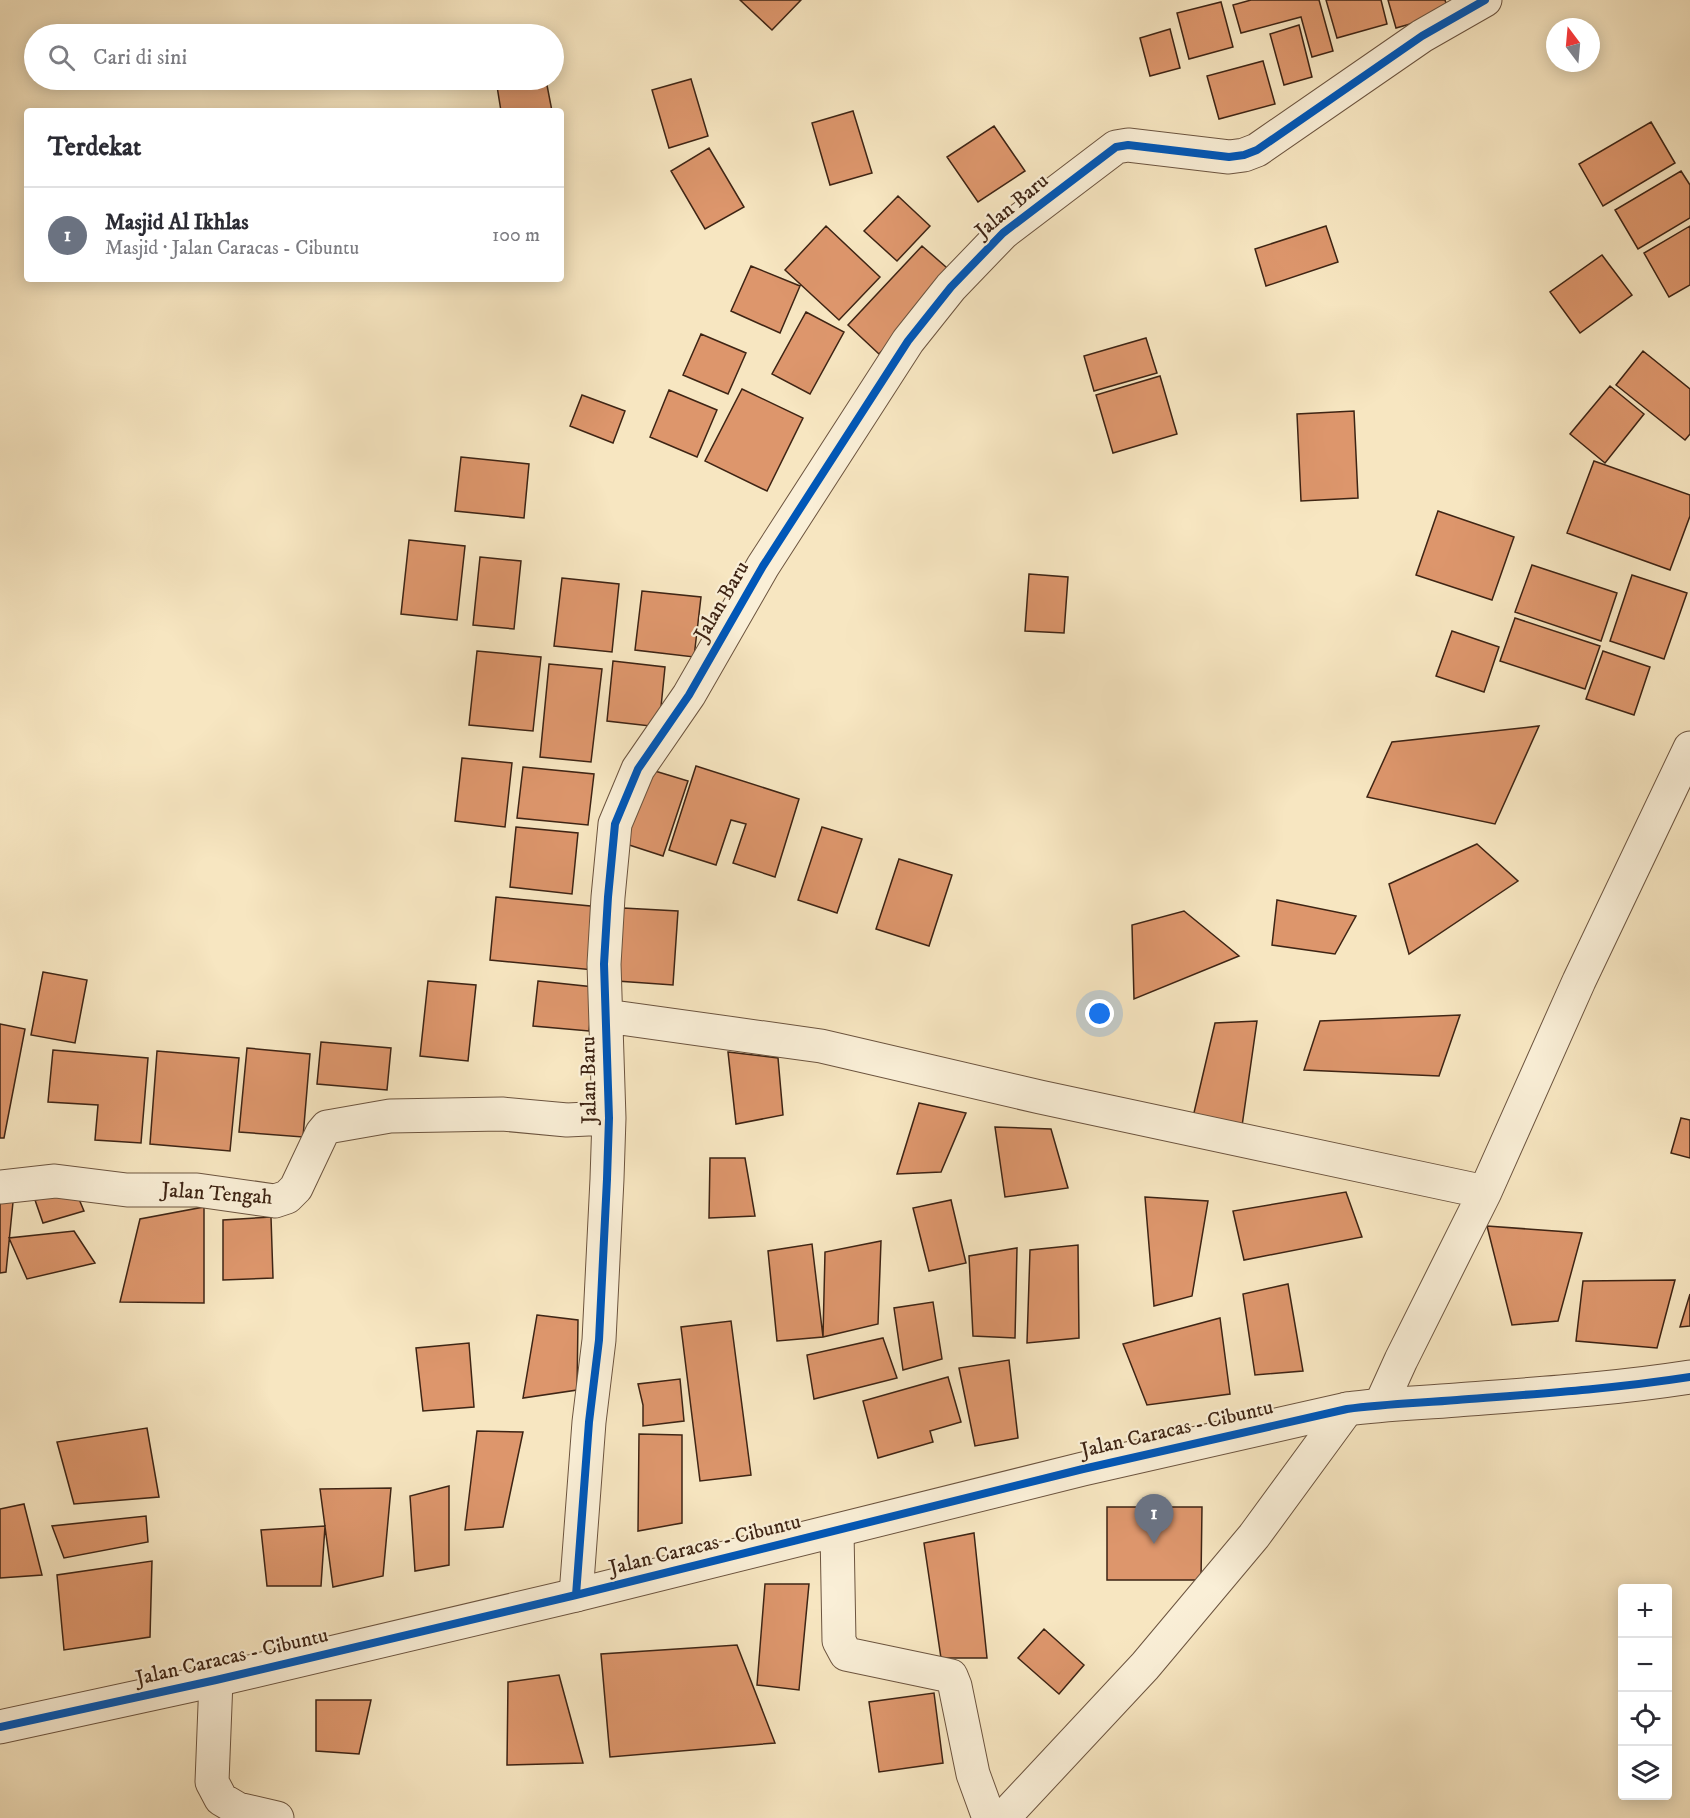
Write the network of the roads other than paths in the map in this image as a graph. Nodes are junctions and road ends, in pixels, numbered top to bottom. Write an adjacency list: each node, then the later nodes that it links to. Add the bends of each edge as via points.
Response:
1 (1485, 0): 3 (street, Jalan Baru, via 1422,36 1257,150 1229,157 1128,145 1116,147 1003,233 951,287 908,341 860,414 763,566 690,695 638,769 615,824 604,964)
2 (1690, 748): 6 (street, via 1579,981)
3 (606, 1016): 4 (street, Jalan Baru); 6 (street, via 821,1046)
4 (609, 1118): 5 (street, Jalan Tengah, via 567,1120 502,1114 390,1116 327,1127 296,1188 275,1201 197,1190 128,1190 55,1181); 11 (street, Jalan Baru, via 599,1340)
5 (0, 1187)
6 (1485, 1192): 8 (street)
7 (1690, 1377): 8 (street, Jalan Caracas - Cibuntu, via 1531,1395)
8 (1381, 1404): 9 (street, Jalan Caracas - Cibuntu)
9 (1347, 1409): 10 (street, Jalan Caracas - Cibuntu, via 1083,1469); 16 (street, via 1254,1536 1166,1640)
10 (837, 1531): 11 (street, Jalan Caracas - Cibuntu); 15 (street, via 839,1641 846,1654 951,1676 973,1774)
11 (576, 1595): 12 (street, Jalan Caracas - Cibuntu)
12 (216, 1680): 13 (street, Jalan Caracas - Cibuntu); 14 (street, via 212,1782 220,1800 238,1809)
13 (0, 1726)
14 (277, 1818)
15 (988, 1818)
16 (1003, 1818)

